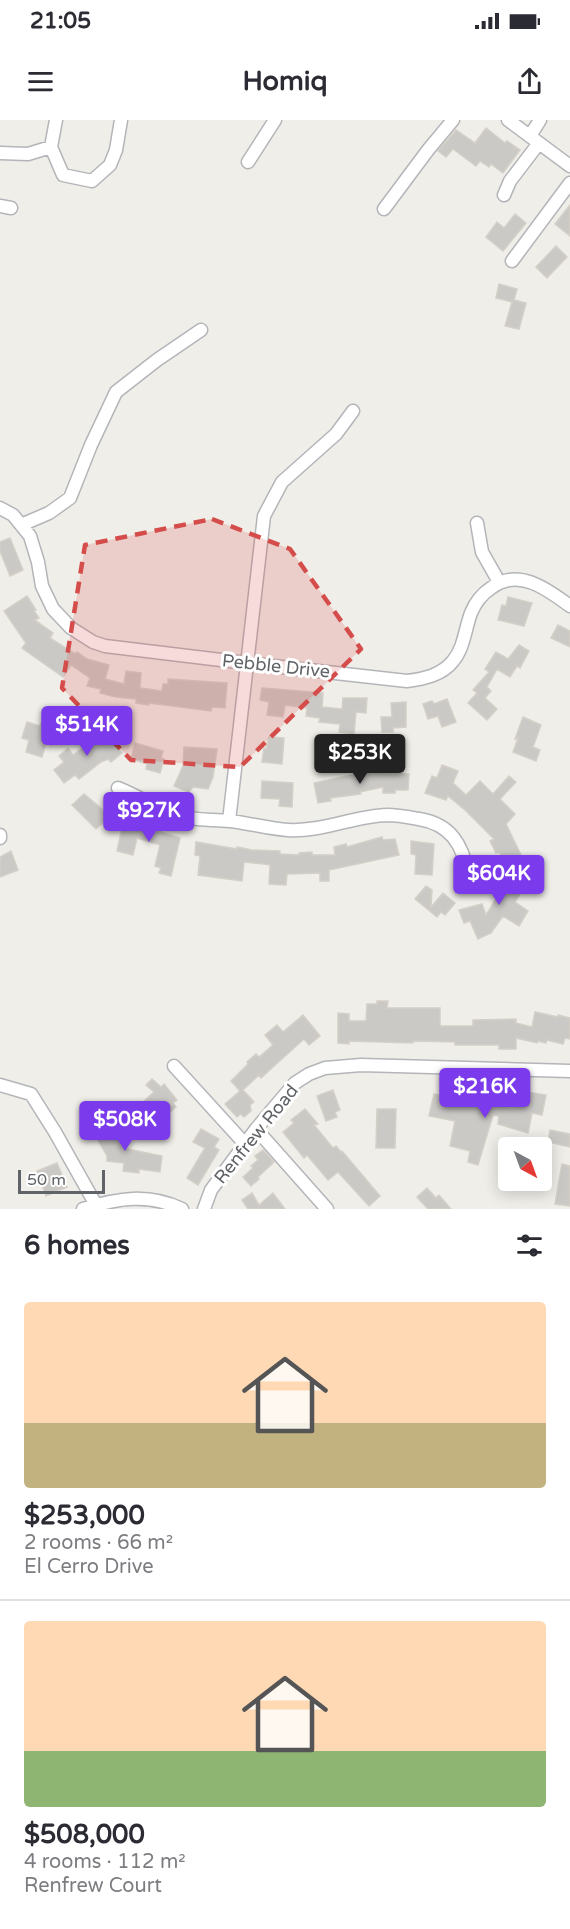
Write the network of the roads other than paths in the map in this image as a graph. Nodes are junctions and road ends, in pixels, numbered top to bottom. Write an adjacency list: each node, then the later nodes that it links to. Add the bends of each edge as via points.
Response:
1 (56, 120): 8 (street)
2 (121, 120): 8 (street, via 110,165 92,181 63,175)
3 (275, 120): 10 (street)
4 (453, 120): 14 (street)
5 (508, 120): 7 (street)
6 (540, 120): 7 (street)
7 (535, 140): 11 (street); 13 (street)
8 (51, 147): 9 (street, via 28,154)
9 (0, 153)
10 (248, 162)
11 (570, 166)
12 (570, 183): 15 (street)
13 (504, 195)
14 (384, 209)
15 (512, 261)
16 (201, 330): 20 (street, via 116,393 70,498 50,513)
17 (353, 411): 23 (street, via 336,434 282,482 264,516)
18 (0, 508): 20 (street, Pebble Drive)
19 (477, 523): 21 (street, via 482,552)
20 (21, 525): 23 (street, Pebble Drive, via 30,536 50,603 82,636 105,645)
21 (499, 582): 22 (street, via 522,579 542,586); 23 (street, Pebble Drive, via 482,595 471,611 453,662 432,677 407,681)
22 (570, 606)
23 (246, 663): 25 (street)
24 (118, 788): 25 (street, via 177,815)
25 (228, 821): 26 (street, via 287,830 386,815 435,822 459,844)
26 (468, 875)
27 (174, 1066): 31 (street)
28 (570, 1071): 30 (street, Renfrew Road, via 361,1065 325,1068 295,1083)
29 (0, 1084): 32 (street, via 31,1094 55,1131)
30 (256, 1129): 31 (street, Renfrew Road); 35 (street)
31 (245, 1144): 34 (street, Renfrew Road, via 211,1190)
32 (90, 1207): 33 (street, via 137,1197)
33 (182, 1209)
34 (204, 1209)
35 (327, 1209)

